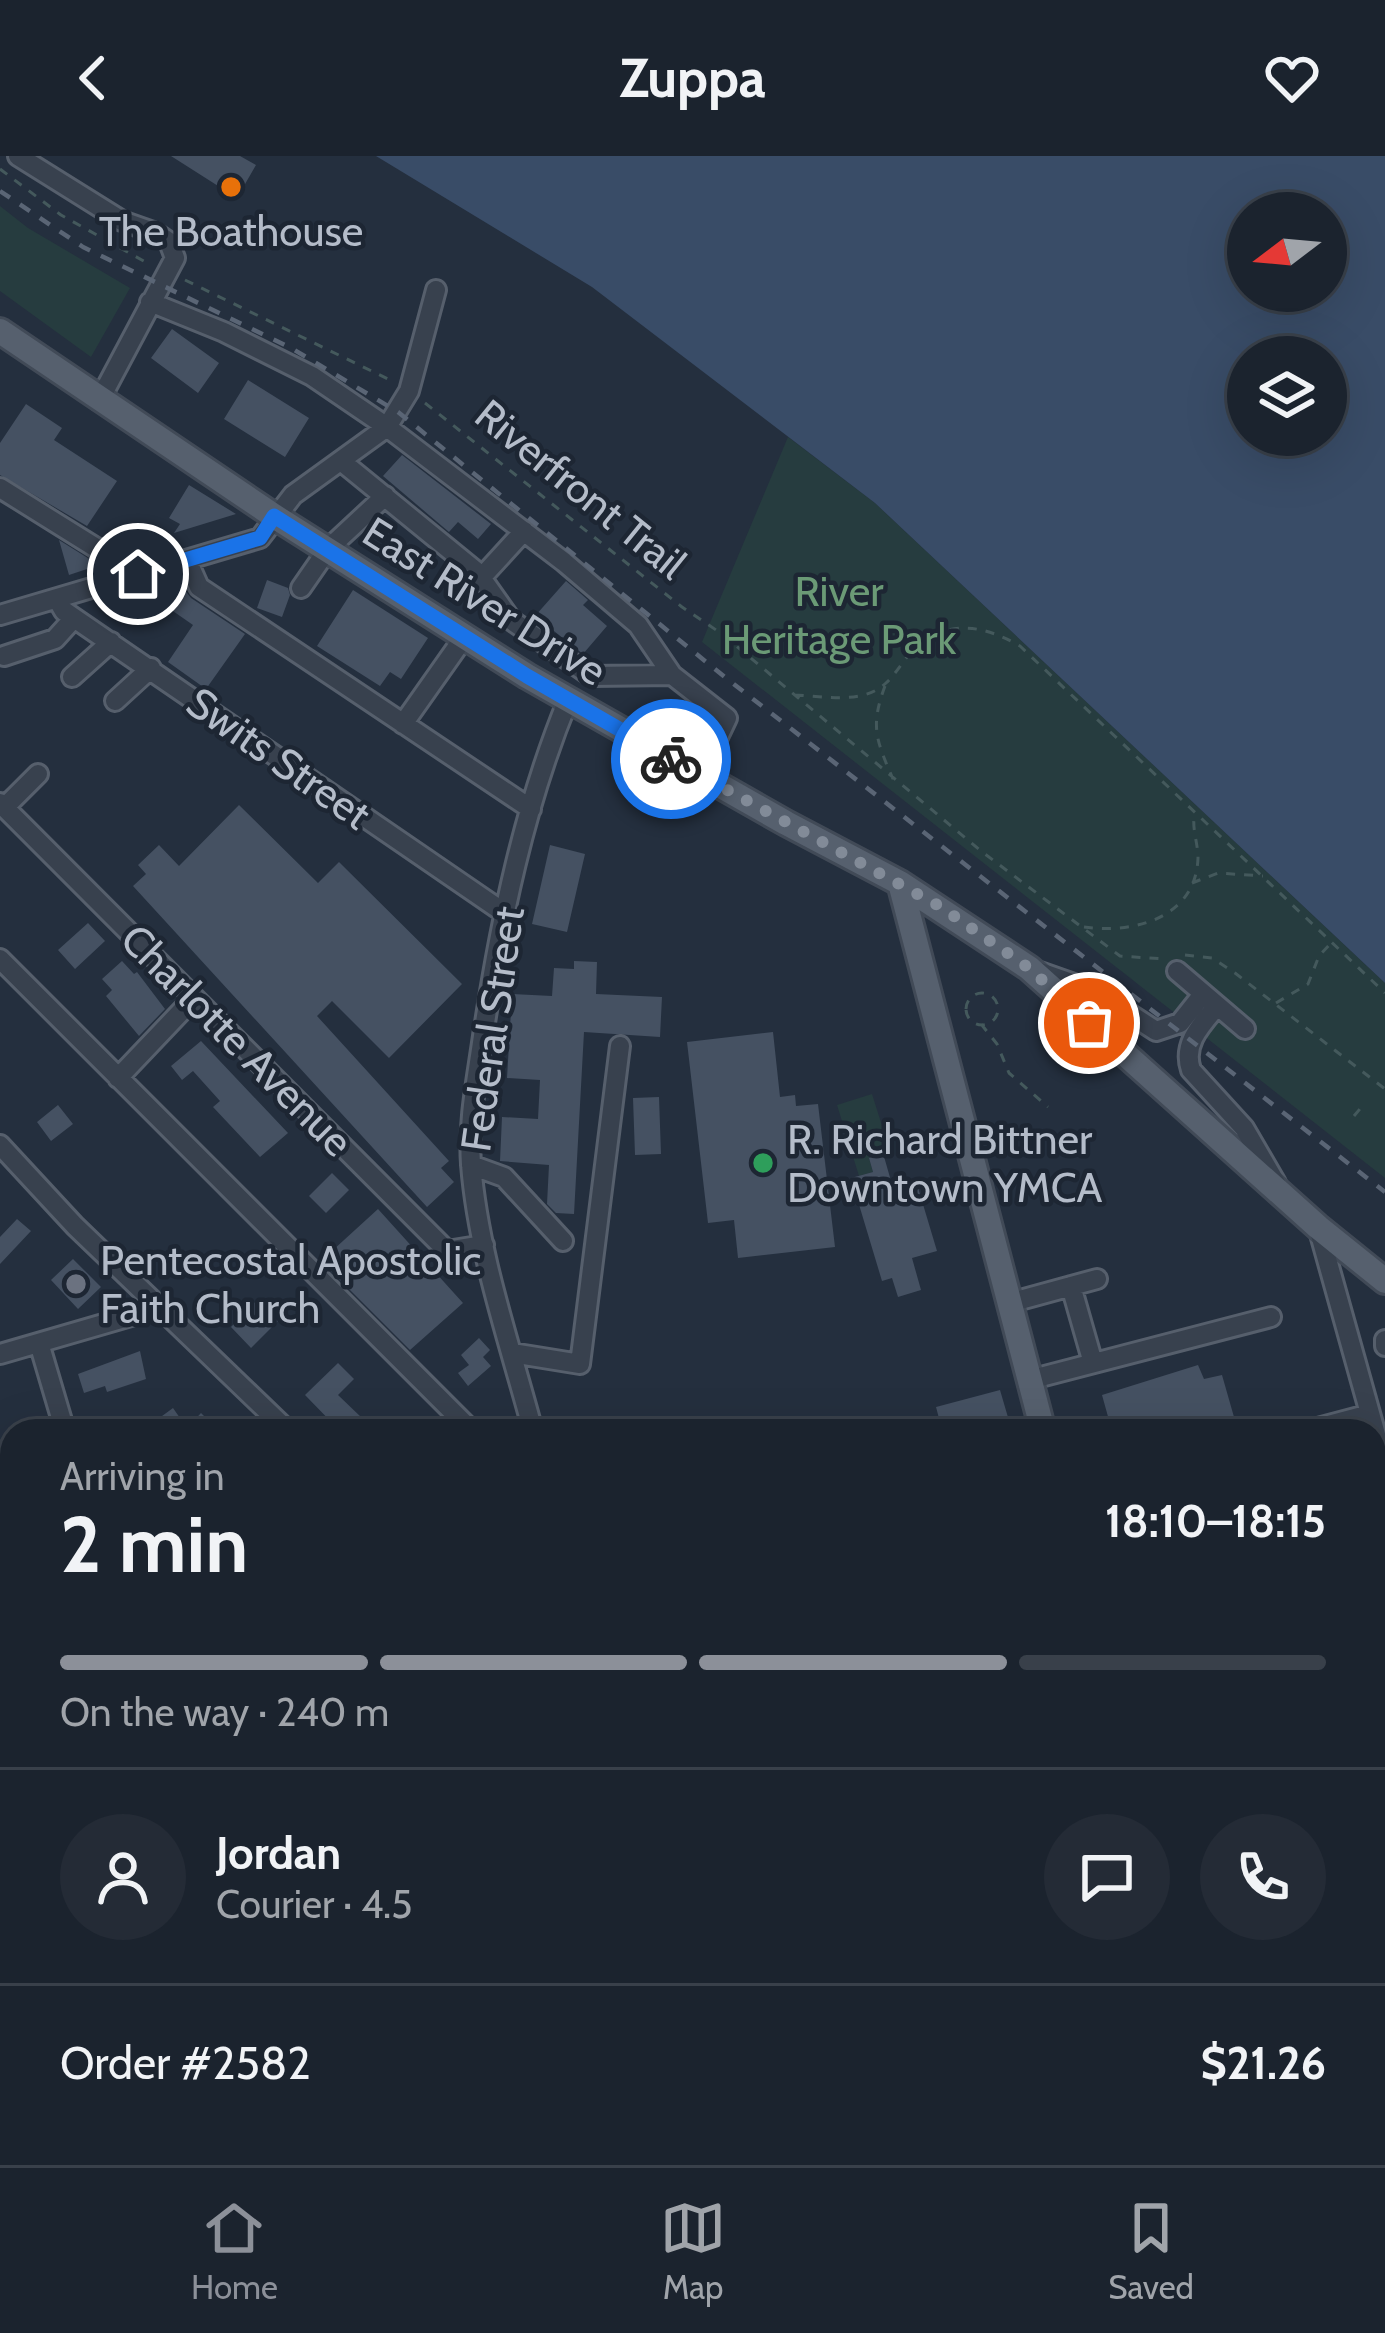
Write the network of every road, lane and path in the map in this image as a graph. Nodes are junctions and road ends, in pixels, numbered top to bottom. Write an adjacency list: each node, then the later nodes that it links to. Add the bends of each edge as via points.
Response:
1 (18, 156): 3 (street, via 169,242 175,258)
2 (0, 169): 3 (path, Riverfront Trail, via 61,214)
3 (167, 272): 5 (street); 7 (path, Riverfront Trail)
4 (436, 290): 7 (street)
5 (150, 302): 8 (street); 9 (street, via 312,376)
6 (0, 331): 8 (main road, East River Drive)
7 (409, 391): 9 (street); 30 (path, Riverfront Trail)
8 (99, 400): 13 (main road, East River Drive)
9 (387, 427): 10 (street); 14 (street)
10 (341, 461): 12 (street); 13 (street)
11 (0, 488): 17 (street)
12 (385, 496): 15 (street); 18 (street)
13 (274, 516): 15 (main road, East River Drive); 16 (street, via 260,538)
14 (524, 531): 18 (street); 27 (street, via 638,625)
15 (328, 549): 19 (street); 23 (main road, East River Drive)
16 (187, 560): 17 (street); 33 (street, via 199,587)
17 (138, 574): 20 (street)
18 (482, 578): 27 (street, via 511,620 591,676)
19 (301, 588)
20 (57, 599): 21 (street); 22 (street, Swits Street)
21 (0, 615)
22 (74, 618): 24 (street, Swits Street); 25 (street, via 55,639)
23 (465, 636): 31 (main road, East River Drive); 33 (street)
24 (111, 642): 26 (street, Swits Street); 28 (street)
25 (4, 656)
26 (151, 668): 32 (street); 43 (street, Swits Street)
27 (672, 675): 35 (street, via 727,718)
28 (72, 677)
29 (886, 683): 30 (path, via 858,696); 36 (path, via 876,739); 39 (path, via 916,646 940,632 991,629 1020,646)
30 (794, 695): 36 (path, Riverfront Trail)
31 (568, 700): 35 (main road, East River Drive); 38 (street, Federal Street)
32 (115, 701)
33 (403, 724): 38 (street)
34 (38, 774): 37 (street)
35 (700, 775): 41 (main road, East River Drive)
36 (894, 780): 44 (path, Riverfront Trail)
37 (2, 806): 50 (street, Charlotte Avenue)
38 (531, 809): 43 (street, Federal Street)
39 (1195, 812): 40 (path); 42 (path)
40 (1264, 877): 42 (path, via 1218,873); 45 (path)
41 (899, 883): 47 (main road, East River Drive); 70 (main road)
42 (1192, 883): 44 (path, via 1167,916 1149,925)
43 (506, 914): 62 (street, Federal Street)
44 (1083, 927): 52 (path, Riverfront Trail, via 1120,956 1212,958)
45 (1333, 941): 49 (path); 52 (path, via 1308,985)
46 (0, 959): 56 (street)
47 (1029, 968): 51 (street, via 1094,991 1156,1031); 63 (main road, East River Drive)
48 (1177, 971): 51 (street)
49 (1385, 993)
50 (194, 998): 56 (street); 66 (street, Charlotte Avenue, via 447,1251)
51 (1210, 1000): 54 (street); 63 (street, via 1187,1058 1244,1128)
52 (1274, 1003): 57 (path, Riverfront Trail)
53 (982, 1024): 53 (path, via 966,1008 983,993 998,1010); 59 (path, via 1009,1073)
54 (1245, 1029)
55 (620, 1046): 74 (street, via 580,1364)
56 (118, 1078): 81 (street)
57 (1385, 1089)
58 (1364, 1104): 60 (path)
59 (1048, 1107)
60 (1354, 1116)
61 (0, 1145): 71 (street)
62 (471, 1165): 65 (street, via 504,1177); 66 (street, Federal Street)
63 (1284, 1197): 64 (main road, East River Drive)
64 (1318, 1227): 68 (main road, East River Drive); 78 (street)
65 (563, 1241)
66 (484, 1245): 74 (street, Federal Street)
67 (1097, 1280): 69 (street)
68 (1385, 1281)
69 (1071, 1286): 70 (street); 76 (street)
70 (1009, 1303): 77 (main road)
71 (162, 1307): 73 (street); 80 (street)
72 (1270, 1317): 76 (street)
73 (39, 1343): 75 (street); 79 (street)
74 (512, 1353): 82 (street, Federal Street)
75 (0, 1354)
76 (1093, 1364): 77 (street)
77 (1029, 1380): 83 (main road)
78 (1370, 1414): 84 (street); 85 (street)
79 (61, 1419)
80 (276, 1419)
81 (460, 1419)
82 (530, 1419)
83 (1040, 1419)
84 (1351, 1419)
85 (1371, 1419)

